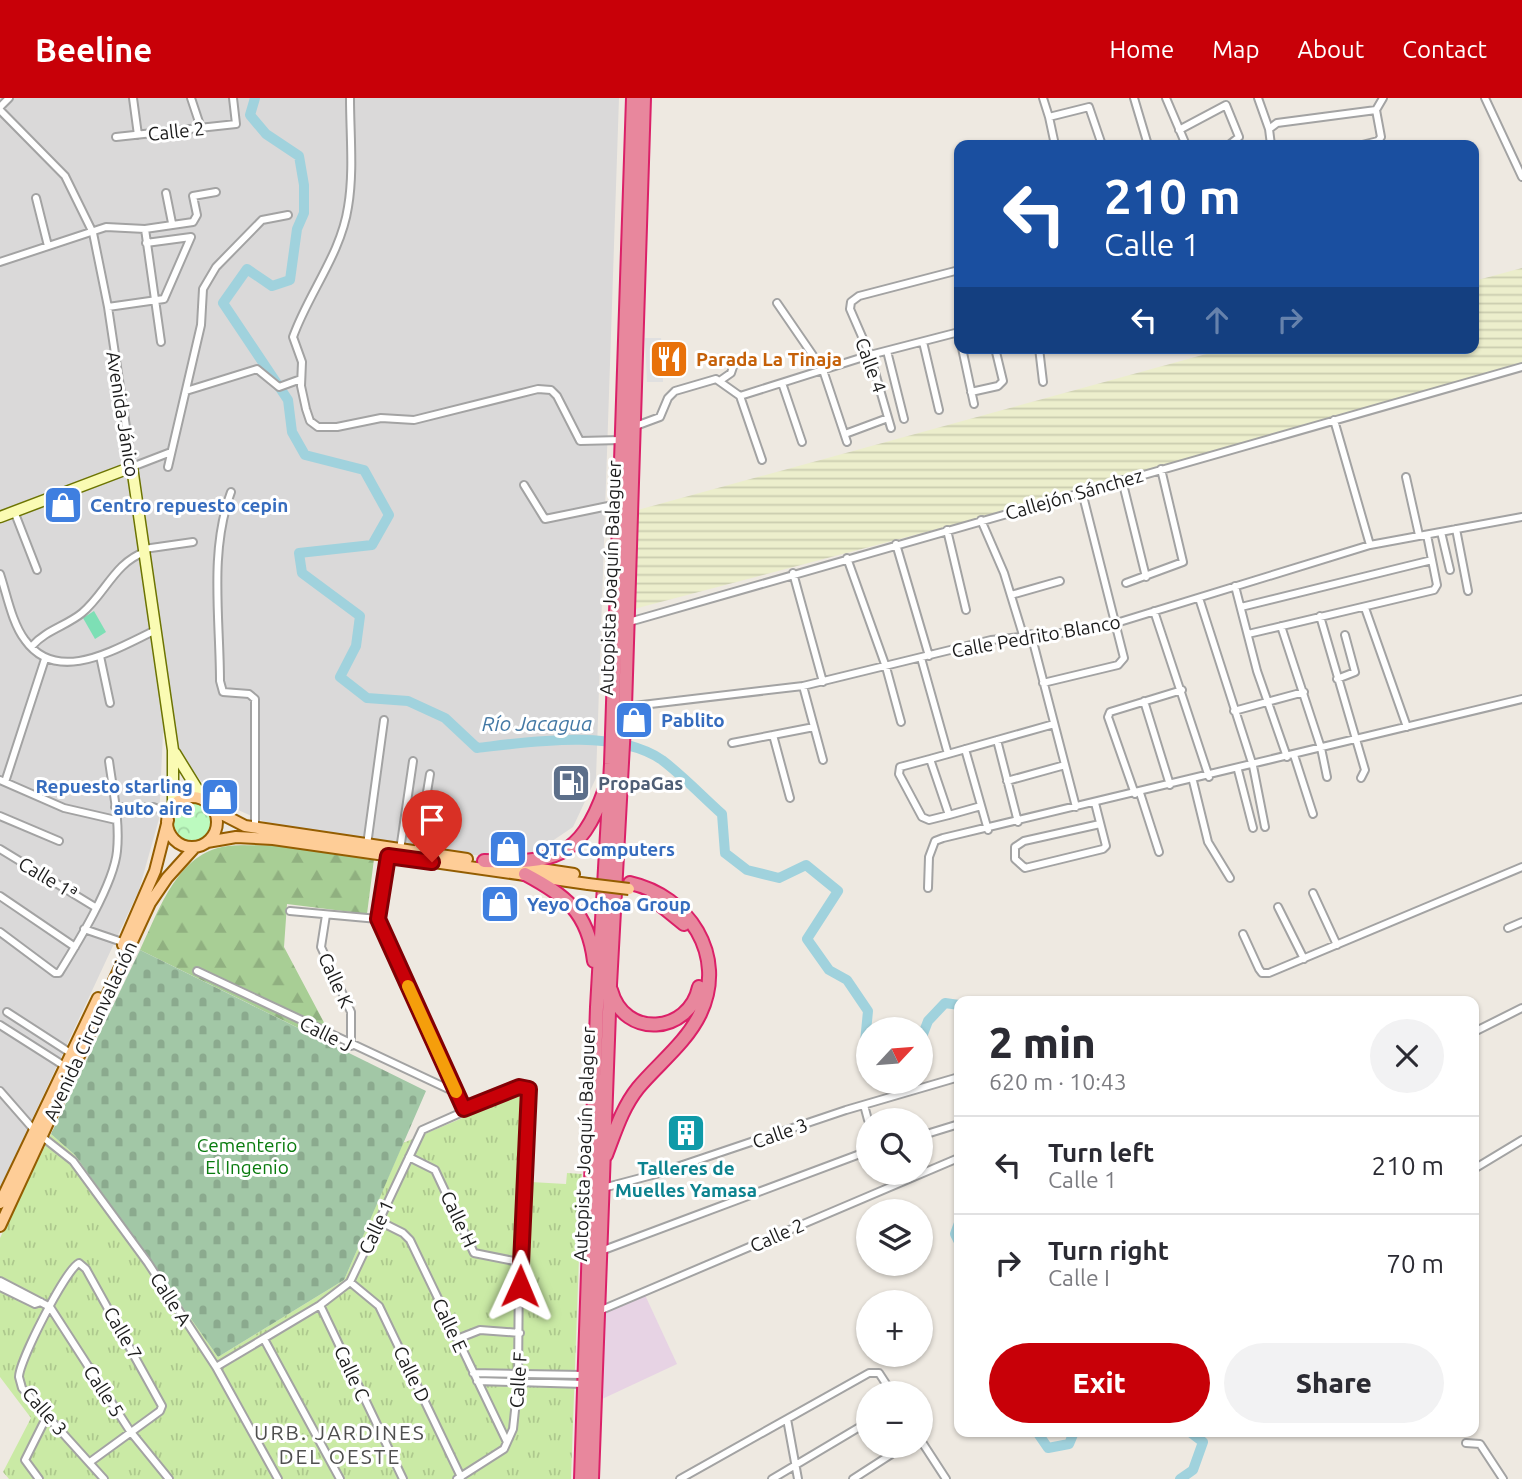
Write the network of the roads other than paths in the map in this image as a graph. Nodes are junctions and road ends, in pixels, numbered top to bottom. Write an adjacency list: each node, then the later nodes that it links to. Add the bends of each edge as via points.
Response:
1 (9, 98): 14 (street)
2 (133, 98): 20 (street)
3 (191, 98): 17 (street)
4 (233, 98): 17 (street, Calle 2, via 236,124)
5 (350, 98): 55 (street, via 348,209 293,337 302,362)
6 (633, 98): 70 (highway, Autopista Joaquín Balaguer)
7 (644, 98): 67 (highway, Autopista Joaquín Balaguer)
8 (1043, 98): 16 (street)
9 (1134, 98): 24 (street)
10 (1166, 98): 19 (street)
11 (1258, 98): 18 (street)
12 (1383, 98): 15 (street)
13 (1485, 98): 29 (street)
14 (0, 108): 36 (street, Avenida Jánico, via 65,176)
15 (1376, 110): 18 (street, via 1283,121); 28 (street)
16 (1049, 117): 22 (street); 23 (street, via 1091,108)
17 (201, 128): 20 (street, Calle 2)
18 (1269, 129): 27 (street)
19 (1179, 130): 25 (street); 26 (street, via 1226,105 1240,137)
20 (138, 135): 21 (street, Calle 2)
21 (116, 137)
22 (1054, 140)
23 (1101, 140)
24 (1147, 140)
25 (1184, 140)
26 (1236, 140)
27 (1270, 140)
28 (1379, 140)
29 (1522, 177)
30 (216, 192): 34 (street, via 193,196 197,215 193,222)
31 (166, 193): 34 (street)
32 (36, 198): 38 (street)
33 (288, 215): 59 (street, via 261,220 216,267 202,289 201,325)
34 (172, 223): 35 (street)
35 (145, 229): 36 (street, via 106,228); 37 (street)
36 (93, 233): 38 (street); 43 (street, Avenida Jánico)
37 (146, 243): 41 (street); 41 (street, via 191,237 164,299)
38 (48, 246): 39 (street)
39 (0, 262)
40 (954, 271): 51 (street, Calle 4, via 850,302)
41 (155, 300): 43 (street); 45 (street)
42 (777, 303): 54 (street)
43 (108, 307): 75 (street, Avenida Jánico)
44 (954, 333): 46 (street)
45 (161, 342)
46 (923, 342): 47 (street); 63 (street)
47 (887, 351): 51 (street); 65 (street)
48 (963, 354): 60 (street)
49 (996, 354): 60 (street, via 1003,381)
50 (1040, 354): 57 (street)
51 (870, 355): 54 (street); 64 (street, Calle 4)
52 (734, 364): 56 (street)
53 (1522, 367): 66 (street, Callejón Sánchez)
54 (823, 370): 58 (street); 69 (street)
55 (301, 379): 59 (street, via 279,387 257,369); 70 (street, via 310,421 318,427 381,418 414,420 538,389 551,390 557,396 580,440)
56 (721, 380): 61 (street); 67 (street, via 710,379 675,391 660,417)
57 (1043, 382)
58 (782, 383): 61 (street); 71 (street)
59 (186, 391): 73 (street)
60 (971, 392): 62 (street)
61 (740, 396): 74 (street)
62 (974, 404)
63 (939, 410)
64 (888, 418): 68 (street, Calle 4); 69 (street)
65 (904, 419)
66 (1334, 420): 77 (street, Callejón Sánchez); 94 (street)
67 (634, 428): 114 (highway, Autopista Joaquín Balaguer)
68 (891, 428)
69 (845, 434): 72 (street)
70 (621, 440): 83 (highway, Autopista Joaquín Balaguer)
71 (802, 442)
72 (847, 442)
73 (171, 452): 75 (street); 76 (street)
74 (762, 460)
75 (132, 467): 84 (main road); 95 (main road, Avenida Jánico)
76 (168, 467)
77 (1161, 469): 79 (street, Callejón Sánchez); 102 (street, via 1183,562)
78 (1406, 477): 91 (street)
79 (1122, 480): 82 (street, Callejón Sánchez); 102 (street)
80 (524, 485): 83 (street, via 545,519)
81 (231, 492): 185 (street, via 218,566 220,681 223,692 249,694 255,699)
82 (1082, 492): 87 (street, Callejón Sánchez); 115 (street)
83 (618, 504): 142 (highway, Autopista Joaquín Balaguer)
84 (14, 511): 85 (main road); 98 (street)
85 (0, 517)
86 (1522, 517): 88 (street, Calle Pedrito Blanco)
87 (981, 520): 89 (street, Callejón Sánchez); 107 (street)
88 (1456, 529): 90 (street, Calle Pedrito Blanco); 106 (street)
89 (947, 530): 93 (street, Callejón Sánchez); 111 (street)
90 (1441, 532): 91 (street, Calle Pedrito Blanco); 99 (street)
91 (1423, 535): 94 (street, Calle Pedrito Blanco); 97 (street)
92 (193, 542): 95 (street)
93 (896, 544): 96 (street, Callejón Sánchez); 123 (street)
94 (1370, 545): 105 (street, Calle Pedrito Blanco)
95 (144, 551): 117 (main road, Avenida Jánico); 121 (street, via 123,564 81,614)
96 (848, 558): 100 (street, Callejón Sánchez); 126 (street)
97 (1432, 560): 109 (street); 110 (street, via 1434,590)
98 (37, 569)
99 (1450, 570)
100 (793, 573): 114 (street, Callejón Sánchez); 128 (street)
101 (0, 575): 121 (street, via 22,636)
102 (1146, 577): 104 (street)
103 (1060, 581): 107 (street)
104 (1126, 583)
105 (1235, 586): 108 (street, Calle Pedrito Blanco); 109 (street)
106 (1468, 591)
107 (1011, 595): 119 (street)
108 (1199, 598): 112 (street, Calle Pedrito Blanco); 138 (street)
109 (1241, 607): 118 (street)
110 (1365, 608): 113 (street); 144 (street)
111 (966, 610)
112 (1154, 611): 115 (street, Calle Pedrito Blanco); 131 (street)
113 (1320, 616): 116 (street); 127 (street)
114 (627, 622): 137 (highway, Autopista Joaquín Balaguer)
115 (1113, 624): 119 (street, Calle Pedrito Blanco); 129 (street, via 1122,662)
116 (1281, 626): 118 (street); 132 (street)
117 (156, 630): 122 (street); 151 (main road, Avenida Jánico)
118 (1248, 634): 135 (street)
119 (1027, 635): 123 (street, Calle Pedrito Blanco); 129 (street)
120 (1345, 635): 127 (street, via 1355,673)
121 (32, 646): 125 (street)
122 (100, 656): 125 (street, via 76,662); 136 (street)
123 (929, 656): 124 (street, Calle Pedrito Blanco)
124 (921, 658): 126 (street, Calle Pedrito Blanco); 152 (street)
125 (46, 659): 167 (street)
126 (886, 667): 128 (street, Calle Pedrito Blanco); 140 (street)
127 (1338, 679): 147 (street)
128 (822, 682): 130 (street, Calle Pedrito Blanco)
129 (1043, 683): 141 (street)
130 (803, 687): 137 (street, Calle Pedrito Blanco); 143 (street)
131 (1182, 690): 134 (street); 163 (street)
132 (1304, 692): 135 (street); 149 (street)
133 (1522, 699): 144 (street)
134 (1144, 701): 169 (street); 170 (street, via 1112,710 1108,717)
135 (1269, 701): 138 (street); 153 (street)
136 (110, 704)
137 (625, 707): 142 (highway, Autopista Joaquín Balaguer)
138 (1234, 711): 159 (street)
139 (384, 720): 191 (street)
140 (901, 722)
141 (1054, 724): 146 (street); 158 (street)
142 (617, 727): 160 (highway, Autopista Joaquín Balaguer)
143 (814, 727): 145 (street); 157 (street)
144 (1406, 727): 147 (street)
145 (774, 735): 148 (street); 171 (street)
146 (997, 740): 150 (street); 166 (street)
147 (1354, 740): 149 (street); 165 (street, via 1366,770)
148 (732, 743)
149 (1321, 748): 153 (street); 164 (street)
150 (965, 749): 152 (street); 175 (street)
151 (173, 750): 172 (main road, Avenida Jánico); 178 (main road, Avenida Jánico)
152 (948, 754): 154 (street)
153 (1291, 756): 159 (street); 179 (street)
154 (930, 759): 180 (street); 180 (street, via 900,767 899,774 922,817 929,820)
155 (108, 761): 174 (street)
156 (413, 761): 194 (street)
157 (823, 761)
158 (1065, 765): 166 (street); 176 (street)
159 (1253, 766): 161 (street); 186 (street)
160 (614, 768): 197 (highway, via 588,826 555,858); 221 (highway, Autopista Joaquín Balaguer); 222 (highway, Autopista Joaquín Balaguer)
161 (1238, 770): 163 (street); 187 (street)
162 (430, 774): 195 (street)
163 (1209, 777): 168 (street)
164 (1327, 777)
165 (1361, 778)
166 (1007, 780): 183 (street)
167 (2, 781): 182 (street, via 64,808)
168 (1193, 781): 169 (street); 200 (street, via 1208,842)
169 (1170, 785): 170 (street)
170 (1138, 793): 173 (street); 196 (street)
171 (790, 798)
172 (204, 800): 177 (main road); 178 (main road, via 184,799)
173 (1095, 803): 176 (street); 184 (street)
174 (115, 807): 178 (street, via 153,807); 182 (street)
175 (981, 807): 180 (street); 188 (street)
176 (1076, 807): 183 (street)
177 (214, 810): 185 (main road); 190 (main road, via 217,824)
178 (170, 813): 192 (main road, via 170,832 177,842); 216 (main road, Avenida Circunvalación, via 155,871)
179 (1313, 814)
180 (949, 815)
181 (0, 816): 189 (street)
182 (117, 820): 206 (street, via 117,855)
183 (1018, 822): 188 (street)
184 (1100, 824): 184 (street, via 1103,849 1025,868 1015,859 1015,847 1024,841)
185 (255, 827): 191 (main road)
186 (1265, 827)
187 (1252, 828)
188 (988, 830): 203 (street, via 935,841 929,857)
189 (59, 841)
190 (208, 842): 192 (main road); 194 (main road, via 247,837)
191 (367, 845): 194 (main road)
192 (195, 847): 216 (main road, Avenida Circunvalación, via 167,878)
193 (0, 849): 206 (street, Calle 1ª)
194 (392, 851): 195 (main road); 199 (main road); 210 (street)
195 (417, 852): 197 (main road)
196 (1159, 852)
197 (484, 861): 201 (main road)
198 (1522, 867): 217 (street)
199 (524, 874): 201 (main road); 222 (highway, via 565,898 585,924 591,936)
200 (1230, 878)
201 (589, 880): 202 (main road)
202 (629, 886): 221 (highway, via 685,925 699,956 699,990 681,1017 657,1026 629,1018 613,998); 244 (highway, via 645,886 676,902 703,944 708,983 700,1014 622,1113)
203 (928, 888)
204 (1313, 893): 217 (street)
205 (0, 896): 218 (street)
206 (96, 906): 213 (street)
207 (1278, 907): 219 (street)
208 (290, 911): 209 (street)
209 (326, 915): 210 (street); 227 (street, Calle K, via 321,947 351,1012)
210 (378, 919): 233 (street)
211 (1522, 922): 212 (street)
212 (1508, 928)
213 (85, 929): 216 (street); 218 (street)
214 (0, 932): 218 (street, via 56,974)
215 (1243, 934): 219 (street, via 1262,974)
216 (127, 944): 228 (main road, Avenida Circunvalación); 239 (main road, Avenida Circunvalación)
217 (1337, 945): 219 (street)
218 (75, 947)
219 (1304, 959)
220 (197, 971): 227 (street, Calle J)
221 (610, 985): 244 (highway, Autopista Joaquín Balaguer)
222 (597, 1007): 266 (highway, Autopista Joaquín Balaguer)
223 (1522, 1007): 226 (street)
224 (7, 1012): 228 (street)
225 (0, 1025): 229 (street)
226 (1479, 1029)
227 (351, 1046): 233 (street, Calle J)
228 (72, 1054): 229 (main road, Avenida Circunvalación)
229 (66, 1067): 239 (main road, Avenida Circunvalación)
230 (954, 1078): 234 (street, Calle 3)
231 (526, 1087): 236 (street, Calle 1); 251 (street, Calle F, via 530,1095)
232 (0, 1091): 239 (street, Calle A)
233 (457, 1093): 236 (street)
234 (863, 1105): 235 (street); 246 (street, Calle 3)
235 (864, 1108)
236 (464, 1109): 242 (street, Calle 1, via 422,1130)
237 (954, 1126): 238 (street)
238 (933, 1132)
239 (38, 1134): 247 (main road, Avenida Circunvalación); 249 (main road, Avenida Circunvalación); 263 (street, Calle A, via 73,1161)
240 (1522, 1139): 245 (street)
241 (856, 1155): 250 (street)
242 (410, 1157): 248 (street, Calle 1); 251 (street, Calle H, via 435,1170 474,1253)
243 (954, 1161): 259 (street, Calle 2)
244 (602, 1166): 246 (highway, Autopista Joaquín Balaguer)
245 (1479, 1166)
246 (601, 1189): 250 (highway, Autopista Joaquín Balaguer)
247 (0, 1203)
248 (379, 1221): 254 (street, Calle 1); 262 (street, Calle E, via 410,1240)
249 (0, 1226)
250 (600, 1251): 259 (highway, Autopista Joaquín Balaguer)
251 (519, 1262): 260 (street, Calle F)
252 (79, 1263): 258 (street, Calle 3, via 71,1268); 273 (street, Calle 7, via 162,1406)
253 (0, 1281): 256 (street, Calle 5)
254 (350, 1282): 257 (street, Calle 1); 281 (street, Calle D, via 379,1306)
255 (0, 1287): 256 (street, Calle 5, via 35,1304)
256 (41, 1302): 258 (street, Calle 5)
257 (320, 1305): 261 (street, Calle 1); 287 (street, Calle C)
258 (50, 1307): 270 (street, Calle 3, via 19,1377 22,1388); 273 (street, Calle 5)
259 (597, 1312): 289 (highway, Autopista Joaquín Balaguer)
260 (520, 1333): 262 (street, via 480,1330); 265 (street, Calle F)
261 (264, 1339): 263 (street, Calle 1); 286 (street)
262 (457, 1339): 264 (street, Calle E)
263 (216, 1367): 285 (street, Calle A)
264 (473, 1373): 265 (street); 267 (street, Calle E)
265 (518, 1373): 266 (street); 269 (street, Calle F)
266 (585, 1380): 269 (street); 288 (highway, Autopista Joaquín Balaguer)
267 (477, 1381): 269 (street); 274 (street, Calle E)
268 (883, 1381): 271 (street, via 876,1372 869,1373)
269 (518, 1382): 274 (street, Calle F, via 513,1429)
270 (48, 1414): 278 (street, Calle 3); 282 (street, via 25,1460)
271 (787, 1419): 279 (street); 280 (street)
272 (856, 1429): 279 (street)
273 (130, 1431): 278 (street); 284 (street, Calle 5)
274 (507, 1442): 281 (street, via 498,1454)
275 (1466, 1443): 296 (street, via 1480,1444)
276 (885, 1458): 294 (street)
277 (932, 1458): 295 (street)
278 (90, 1462): 283 (street, Calle 3)
279 (796, 1466): 292 (street); 293 (street)
280 (696, 1469): 290 (street); 291 (street)
281 (459, 1478)
282 (39, 1479)
283 (104, 1479)
284 (169, 1479)
285 (278, 1479)
286 (340, 1479)
287 (403, 1479)
288 (581, 1479)
289 (592, 1479)
290 (680, 1479)
291 (696, 1479)
292 (772, 1479)
293 (798, 1479)
294 (853, 1479)
295 (946, 1479)
296 (1503, 1479)

